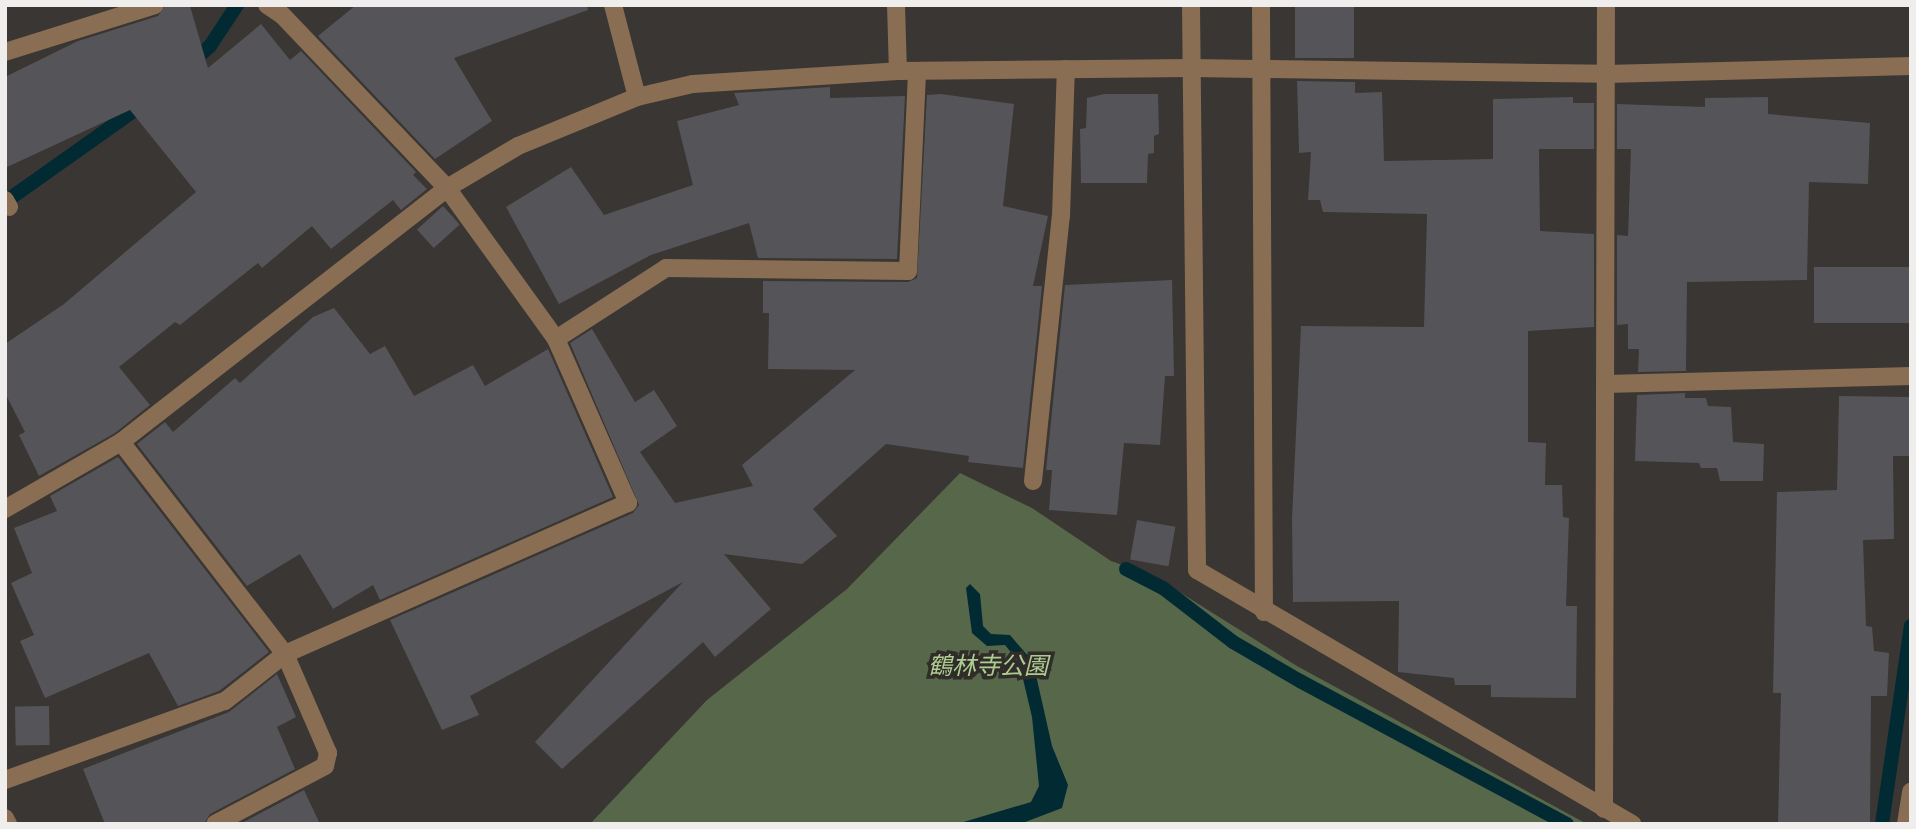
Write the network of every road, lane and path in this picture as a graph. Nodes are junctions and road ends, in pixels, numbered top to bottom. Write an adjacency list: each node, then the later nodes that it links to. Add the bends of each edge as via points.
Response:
1 (155, 5): 8 (street)
2 (267, 5): 16 (street, via 282,15)
3 (613, 5): 15 (street)
4 (896, 5): 13 (street)
5 (1191, 5): 10 (street)
6 (1261, 5): 12 (street)
7 (1606, 5): 14 (street)
8 (5, 52)
9 (1911, 66): 14 (street)
10 (1191, 68): 11 (street); 12 (street); 23 (street, via 1197,570)
11 (1066, 69): 13 (street); 21 (street, via 1061,216)
12 (1261, 69): 14 (street); 23 (street)
13 (907, 71): 15 (street, via 693,84); 17 (street, via 908,271 666,268)
14 (1606, 74): 19 (street)
15 (637, 97): 16 (street, via 518,146)
16 (447, 188): 17 (street); 20 (street)
17 (556, 339): 24 (street, via 628,503)
18 (1911, 376): 19 (street)
19 (1605, 384): 27 (street)
20 (121, 442): 22 (street); 24 (street)
21 (1033, 481)
22 (5, 509)
23 (1264, 612): 27 (street)
24 (285, 654): 25 (street, via 225,701); 30 (street, via 328,753 325,766)
25 (5, 780)
26 (1911, 791): 32 (street)
27 (1604, 808): 31 (street)
28 (5, 818): 29 (street)
29 (8, 824)
30 (215, 824)
31 (1632, 824)
32 (1906, 824)

